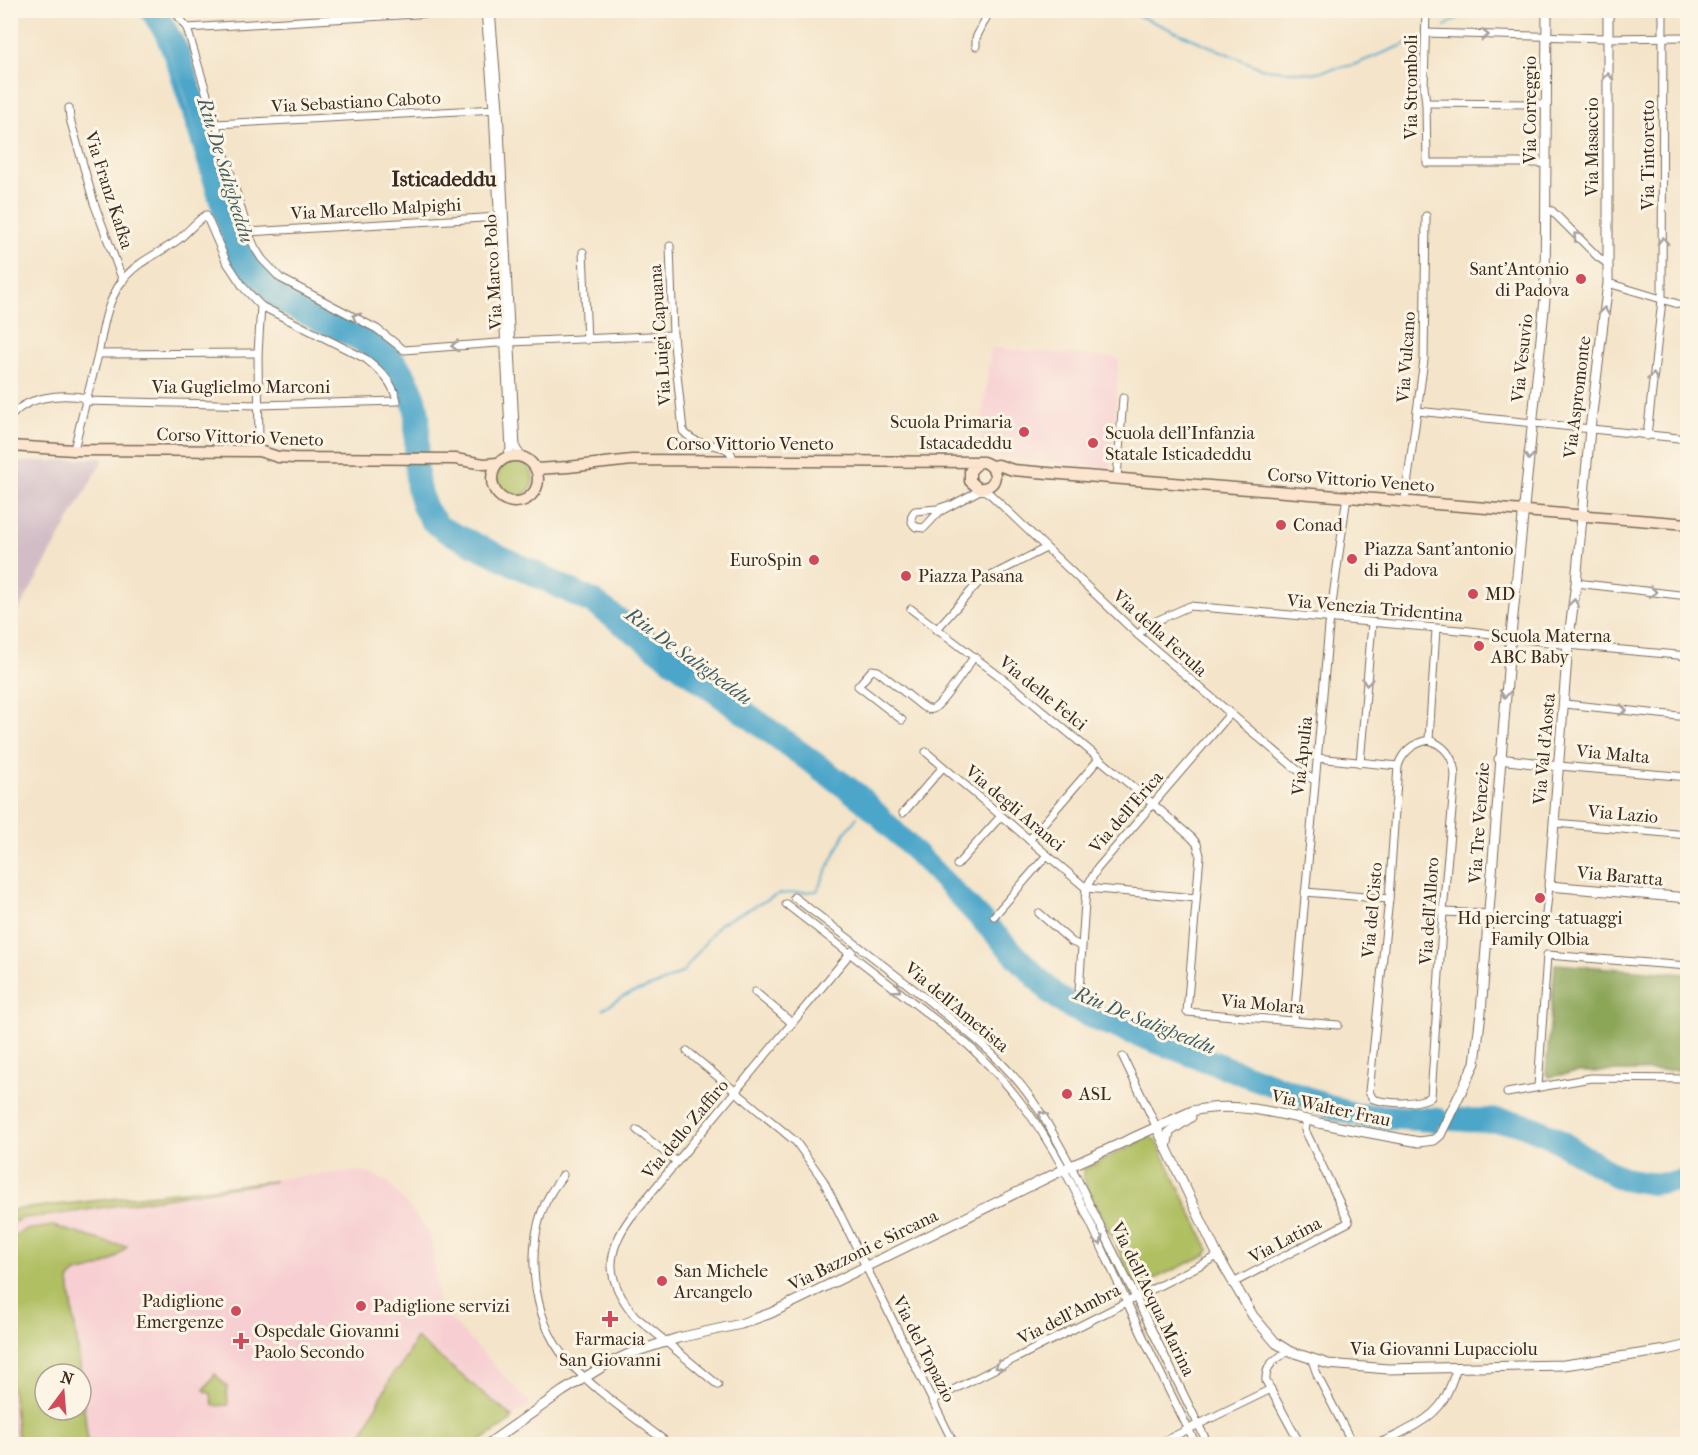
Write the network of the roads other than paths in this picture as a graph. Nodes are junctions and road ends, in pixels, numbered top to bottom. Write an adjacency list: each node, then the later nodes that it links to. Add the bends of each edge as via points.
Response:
1 (174, 10): 9 (street)
2 (484, 10): 9 (street); 19 (street, Via Marco Polo)
3 (491, 10): 19 (street, Via Marco Polo)
4 (990, 10): 15 (street)
5 (1426, 10): 10 (street, Via Stromboli)
6 (1547, 10): 11 (street, Via Correggio)
7 (1608, 10): 13 (street, Via Masaccio)
8 (1663, 10): 14 (street, Via Tintoretto)
9 (187, 28): 20 (street)
10 (1426, 33): 11 (street, one-way to 11); 16 (street, Via Stromboli)
11 (1546, 36): 13 (street); 17 (street, Via Correggio)
12 (1688, 37): 14 (street)
13 (1608, 38): 14 (street); 28 (street, Via Masaccio, one-way to 13)
14 (1663, 38): 31 (street, Via Tintoretto, one-way to 14)
15 (975, 46)
16 (1426, 104): 17 (street); 21 (street, Via Stromboli, via 1427,163)
17 (1546, 104): 21 (street, Via Correggio)
18 (69, 108): 29 (street, Via Franz Kafka, via 94,203)
19 (496, 109): 20 (street, Via Sebastiano Caboto); 24 (street, Via Marco Polo)
20 (215, 124): 25 (street)
21 (1546, 163): 22 (street, Via Correggio)
22 (1546, 210): 28 (street, one-way to 22, via 1552,211); 44 (street, Via Vesuvio, via 1545,299)
23 (1426, 216): 42 (street, Via Vulcano, via 1424,360)
24 (502, 217): 25 (street, Via Marcello Malpighi); 36 (street, Via Marco Polo)
25 (248, 232): 36 (street, one-way to 25, via 404,350 377,329 280,278 262,259)
26 (670, 246): 34 (street, Via Luigi Capuana)
27 (583, 252): 35 (street)
28 (1608, 264): 30 (street, Via Masaccio)
29 (123, 280): 32 (street, via 206,215 225,261); 38 (street, via 113,297)
30 (1608, 283): 31 (street); 45 (street, Via Aspromonte, one-way to 30)
31 (1662, 300): 33 (street); 46 (street, Via Tintoretto, one-way to 31)
32 (261, 306): 37 (street); 41 (street, Via Guglielmo Marconi, via 366,359 392,385 397,401)
33 (1688, 307)
34 (673, 335): 35 (street); 52 (street, Via Luigi Capuana, via 683,431 702,444 728,449)
35 (587, 339): 36 (street)
36 (508, 343): 51 (street, Via Marco Polo, via 516,448); 54 (street, Via Marco Polo, via 510,448)
37 (258, 353): 38 (street); 41 (street)
38 (98, 354): 40 (street)
39 (1123, 398): 61 (street)
40 (86, 400): 41 (street, Via Guglielmo Marconi); 43 (street, Via Guglielmo Marconi, via 76,396 34,400 17,408); 49 (street)
41 (260, 405): 50 (street)
42 (1417, 411): 44 (street); 68 (street, Via Vulcano)
43 (10, 418)
44 (1532, 422): 45 (street); 70 (street, Via Vesuvio, one-way to 70)
45 (1590, 429): 46 (street); 72 (street, Via Aspromonte)
46 (1647, 435): 47 (street)
47 (1688, 439)
48 (10, 446): 49 (main road, Corso Vittorio Veneto)
49 (74, 450): 50 (main road, Corso Vittorio Veneto)
50 (259, 451): 53 (main road, Corso Vittorio Veneto, via 294,458)
51 (523, 458): 54 (main road); 59 (main road)
52 (733, 460): 55 (main road, Corso Vittorio Veneto); 58 (main road, Corso Vittorio Veneto, via 617,460)
53 (468, 461): 54 (main road, Corso Vittorio Veneto); 63 (main road)
54 (502, 461): 63 (main road, via 492,474)
55 (932, 464): 56 (main road, Corso Vittorio Veneto); 62 (main road, Corso Vittorio Veneto, via 956,469)
56 (977, 464): 57 (main road); 62 (main road, via 971,469)
57 (991, 466): 60 (main road, Corso Vittorio Veneto); 64 (main road)
58 (568, 467): 59 (main road, Corso Vittorio Veneto); 65 (main road, Corso Vittorio Veneto, via 548,476)
59 (536, 469): 65 (main road)
60 (1013, 470): 61 (main road, Corso Vittorio Veneto); 64 (main road, Corso Vittorio Veneto)
61 (1117, 478): 66 (main road, Corso Vittorio Veneto)
62 (970, 479): 64 (main road, via 975,487); 67 (street)
63 (492, 481): 65 (main road, via 498,495 512,502 526,500)
64 (989, 484): 67 (street); 75 (street, Via della Ferula, via 996,498)
65 (536, 489)
66 (1347, 496): 68 (main road, Corso Vittorio Veneto); 79 (street, Via Apulia)
67 (963, 499): 69 (street)
68 (1406, 500): 70 (main road, Corso Vittorio Veneto)
69 (949, 505): 71 (street); 73 (street)
70 (1524, 510): 72 (main road, Corso Vittorio Veneto); 84 (street, Via Tre Venezie)
71 (925, 511): 73 (street); 73 (street, via 913,513 912,523 921,528)
72 (1581, 515): 74 (main road, Corso Vittorio Veneto); 76 (street, Via Val d'Aosta)
73 (930, 521)
74 (1688, 524)
75 (1046, 548): 82 (street, via 979,582); 83 (street, Via della Ferula)
76 (1576, 583): 77 (street, one-way to 77); 85 (street, Via Val d'Aosta, one-way to 76)
77 (1688, 596)
78 (911, 609): 82 (street, Via delle Felci)
79 (1330, 620): 80 (street, Via Venezia Tridentina); 83 (street, Via Venezia Tridentina, via 1190,606 1147,625); 94 (street, Via Apulia)
80 (1372, 624): 81 (street, Via Venezia Tridentina); 97 (street, one-way to 97)
81 (1436, 629): 84 (street, Via Venezia Tridentina); 92 (street)
82 (936, 630): 87 (street, Via delle Felci)
83 (1138, 634): 89 (street, Via della Ferula)
84 (1510, 637): 85 (street, Via Venezia Tridentina); 96 (street, Via Tre Venezie, one-way to 96)
85 (1568, 645): 86 (street, Via Venezia Tridentina); 88 (street, Via Val d'Aosta)
86 (1688, 656)
87 (974, 657): 91 (street, via 930,710 872,670 858,686); 95 (street, Via delle Felci)
88 (1565, 704): 90 (street, one-way to 90); 99 (street, Via Val d'Aosta)
89 (1230, 714): 102 (street, Via della Ferula); 103 (street, Via dell'Erica)
90 (1688, 717)
91 (902, 720)
92 (1428, 740): 98 (street, via 1406,752); 119 (street, Via dell'Alloro, via 1444,748 1454,764)
93 (926, 752): 100 (street, Via degli Aranci)
94 (1317, 758): 97 (street); 102 (street, Via Apulia)
95 (1099, 759): 103 (street, Via delle Felci); 108 (street)
96 (1500, 759): 99 (street, Via Malta); 121 (street, Via Tre Venezie)
97 (1360, 763): 98 (street)
98 (1398, 766): 117 (street, Via del Cisto)
99 (1559, 766): 101 (street, Via Malta); 106 (street, Via Val d'Aosta)
100 (943, 767): 104 (street); 105 (street, Via degli Aranci)
101 (1688, 777)
102 (1314, 780): 113 (street, Via Apulia)
103 (1153, 804): 112 (street, Via dell'Erica, via 1096,869); 115 (street, Via delle Felci, via 1197,844 1200,855)
104 (903, 813)
105 (1001, 816): 108 (street, Via degli Aranci); 110 (street)
106 (1555, 823): 107 (street, Via Lazio); 111 (street, Via Val d'Aosta)
107 (1688, 835)
108 (1029, 840): 109 (street, Via degli Aranci)
109 (1047, 855): 112 (street, Via degli Aranci); 123 (street)
110 (957, 865)
111 (1549, 886): 116 (street, Via Baratta); 122 (street, Via Val d'Aosta)
112 (1086, 888): 115 (street); 125 (street, Via dell'Erica)
113 (1305, 892): 117 (street); 131 (street, Via Apulia)
114 (794, 897): 124 (street, Via dell'Ametista)
115 (1196, 898): 130 (street, Via delle Felci)
116 (1688, 898)
117 (1389, 899): 140 (street, Via del Cisto, via 1368,1092 1382,1101 1420,1103)
118 (786, 904): 126 (street, Via dell'Ametista)
119 (1443, 912): 121 (street); 140 (street, Via dell'Alloro)
120 (1039, 913): 125 (street)
121 (1490, 914): 145 (street, Via Tre Venezie, via 1476,1063)
122 (1546, 914)
123 (994, 916)
124 (858, 945): 126 (street, Via dello Zaffiro); 148 (street, Via dell'Ametista, one-way to 124, via 1046,1121 1006,1067)
125 (1081, 946): 128 (street, Via dell'Erica)
126 (851, 953): 132 (street, Via dello Zaffiro); 148 (street, Via dell'Ametista, one-way to 148, via 994,1070)
127 (1688, 966): 137 (street, via 1547,955)
128 (1079, 991)
129 (755, 992): 132 (street)
130 (1186, 1012): 131 (street, Via Molara)
131 (1294, 1021): 133 (street, Via Molara)
132 (792, 1023): 138 (street, Via dello Zaffiro)
133 (1338, 1025)
134 (687, 1051): 138 (street, Via del Topazio)
135 (1123, 1057): 143 (street, Via Giovanni Lupacciolu)
136 (1688, 1079): 137 (street, via 1591,1078)
137 (1538, 1087): 139 (street)
138 (735, 1091): 147 (street, Via dello Zaffiro); 151 (street, Via del Topazio, via 796,1142 811,1160)
139 (1507, 1093)
140 (1431, 1097)
141 (1209, 1107): 142 (street, Via Walter Frau, via 1262,1110); 143 (street, Via Walter Frau); 146 (street, Via Walter Frau, via 1169,1132)
142 (1307, 1120): 145 (street, Via Walter Frau, via 1419,1142 1434,1140); 152 (street, Via Latina, via 1305,1130 1349,1222)
143 (1156, 1126): 146 (street, Via Giovanni Lupacciolu); 148 (street, Via Bazzoni e Sircana)
144 (638, 1130): 147 (street)
145 (1443, 1131)
146 (1166, 1148): 150 (street, Via Giovanni Lupacciolu)
147 (677, 1162): 155 (street, Via dello Zaffiro, via 620,1233 612,1264 617,1290 624,1302)
148 (1067, 1168): 151 (street, Via Bazzoni e Sircana); 153 (street, Via dell'Acqua Marina); 154 (street, Via dell'Acqua Marina, one-way to 154)
149 (563, 1175): 160 (street, via 549,1195 537,1233 535,1280 538,1302 550,1333)
150 (1218, 1256): 152 (street, Via Giovanni Lupacciolu); 153 (street, Via dell'Ambra)
151 (867, 1267): 155 (street, Via Bazzoni e Sircana, via 771,1313); 163 (street, Via del Topazio, via 906,1355)
152 (1233, 1284): 157 (street, Via Giovanni Lupacciolu, via 1262,1329)
153 (1136, 1297): 154 (street, Via dell'Ambra); 164 (street, Via dell'Acqua Marina)
154 (1126, 1301): 163 (street, Via dell'Ambra, one-way to 163); 165 (street, Via dell'Acqua Marina)
155 (666, 1341): 160 (street, Via Bazzoni e Sircana, via 631,1353); 161 (street, Via dello Zaffiro)
156 (1688, 1344): 159 (street, Via Giovanni Lupacciolu, via 1564,1365)
157 (1289, 1351): 158 (street, Via Giovanni Lupacciolu); 162 (street, via 1268,1365 1266,1381)
158 (1312, 1360): 159 (street, Via Giovanni Lupacciolu, via 1389,1369); 173 (street, via 1347,1433)
159 (1457, 1366): 174 (street, via 1448,1392 1433,1414)
160 (584, 1377): 166 (street, Via Bazzoni e Sircana); 167 (street)
161 (718, 1385)
162 (1271, 1389): 164 (street); 172 (street)
163 (933, 1400): 168 (street, Via del Topazio)
164 (1197, 1424): 165 (street); 171 (street, Via dell'Acqua Marina)
165 (1189, 1428): 169 (street); 170 (street, Via dell'Acqua Marina)
166 (488, 1444)
167 (669, 1444)
168 (954, 1444)
169 (1158, 1444)
170 (1196, 1444)
171 (1208, 1444)
172 (1299, 1444)
173 (1358, 1444)
174 (1374, 1444)

